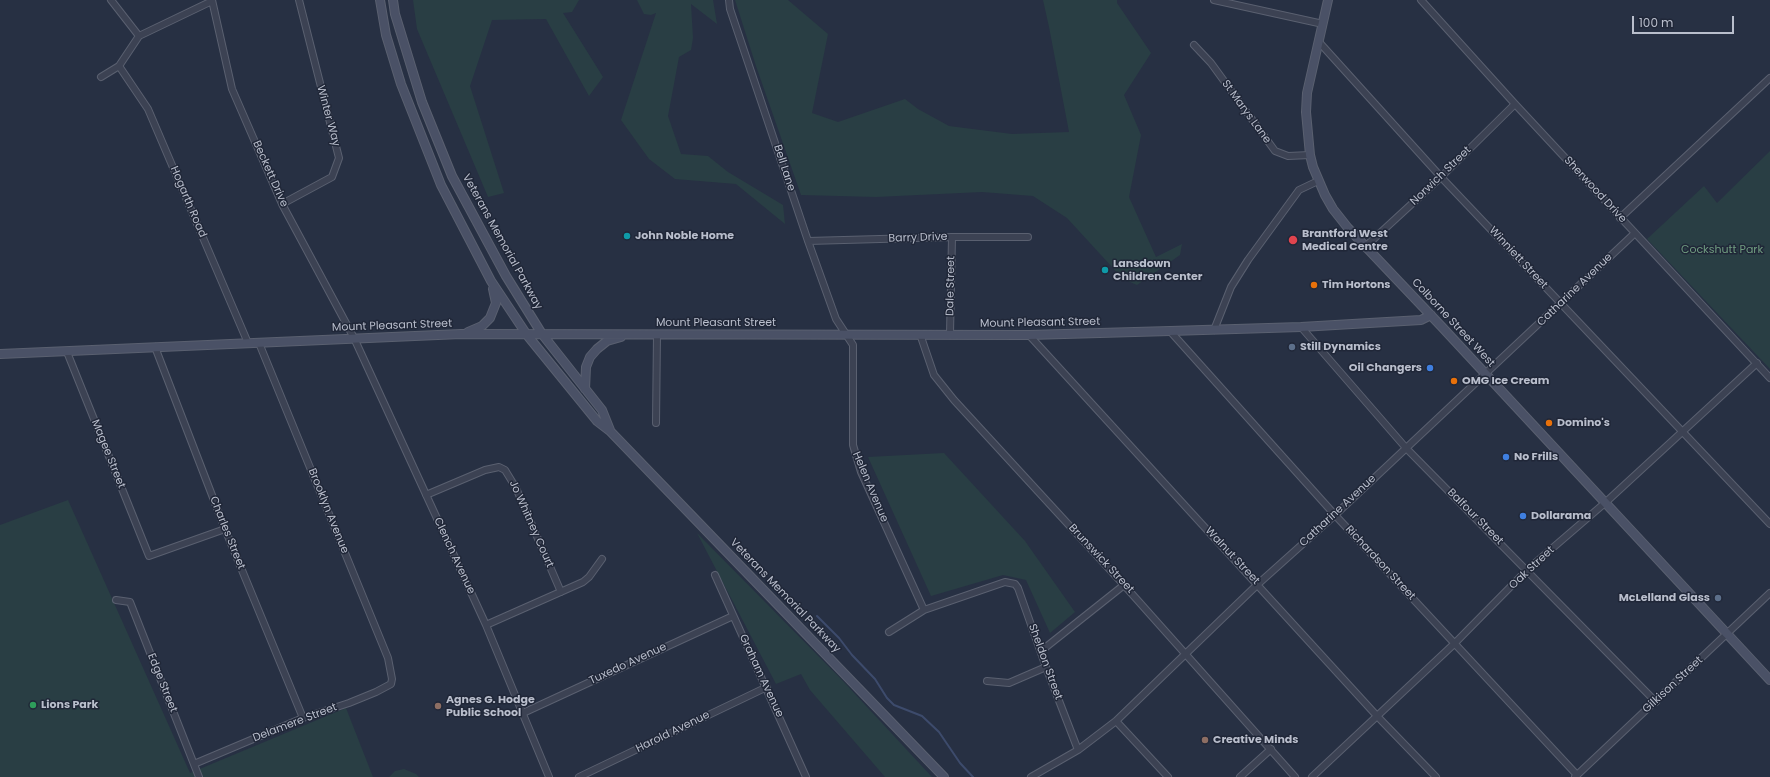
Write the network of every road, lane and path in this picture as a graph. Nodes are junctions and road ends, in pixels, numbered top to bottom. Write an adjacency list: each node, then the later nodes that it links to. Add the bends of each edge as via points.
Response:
1 (111, 0): 11 (street)
2 (212, 0): 11 (street); 21 (street, Beckett Drive, via 232,89)
3 (299, 0): 21 (street, Winter Way, via 339,158 332,177)
4 (380, 0): 28 (main road, Veterans Memorial Parkway, via 386,36 400,84 441,185)
5 (393, 0): 36 (main road, Veterans Memorial Parkway, via 422,102 452,176 506,276)
6 (729, 0): 26 (street, Bell Lane)
7 (1214, 0): 10 (street)
8 (1328, 0): 10 (main road, Colborne Street West)
9 (1421, 0): 17 (street, Sherwood Drive)
10 (1323, 24): 12 (main road, Colborne Street West)
11 (139, 36): 14 (street)
12 (1318, 42): 18 (main road, Colborne Street West, via 1307,93); 19 (street, Winniett Street)
13 (1194, 45): 18 (street, St Marys Lane, via 1211,63 1275,151 1288,156)
14 (119, 66): 15 (street); 44 (street, Hogarth Road, via 148,109)
15 (101, 77)
16 (1770, 78): 22 (street)
17 (1515, 104): 19 (street, Norwich Street); 22 (street, Sherwood Drive)
18 (1310, 155): 20 (main road, Colborne Street West)
19 (1441, 177): 27 (street, Norwich Street); 29 (street, Winniett Street)
20 (1318, 181): 27 (main road, Colborne Street West, via 1342,222); 32 (street, via 1305,186 1296,194 1248,260 1231,287)
21 (282, 204): 43 (street, Beckett Drive)
22 (1620, 218): 23 (street, Sherwood Drive)
23 (1635, 233): 29 (street, Catharine Avenue); 49 (street, Sherwood Drive)
24 (952, 237): 25 (street, Barry Drive); 26 (street, Barry Drive); 41 (street, Dale Street)
25 (1028, 237)
26 (808, 241): 39 (street, Bell Lane, via 836,319)
27 (1366, 246): 30 (main road, Colborne Street West)
28 (491, 281): 34 (main road, via 496,303 490,318 476,329); 35 (main road, Veterans Memorial Parkway)
29 (1561, 304): 50 (street, Catharine Avenue); 55 (street, Winniett Street)
30 (1431, 315): 31 (main road, Mount Pleasant Street, via 1421,320); 50 (main road, Colborne Street West)
31 (1301, 327): 32 (main road, Mount Pleasant Street); 56 (street, Balfour Street)
32 (1214, 330): 33 (main road, Mount Pleasant Street)
33 (1170, 331): 42 (main road, Mount Pleasant Street); 59 (street, Richardson Street)
34 (461, 334): 35 (main road, Mount Pleasant Street); 43 (main road, Mount Pleasant Street)
35 (527, 334): 36 (main road, Mount Pleasant Street); 54 (main road, Veterans Memorial Parkway, via 597,421)
36 (542, 334): 37 (main road, Mount Pleasant Street); 52 (main road, Veterans Memorial Parkway)
37 (627, 334): 38 (main road, Mount Pleasant Street); 52 (main road, via 607,341 590,357 586,367)
38 (657, 334): 39 (main road, Mount Pleasant Street); 53 (street)
39 (846, 334): 40 (main road, Mount Pleasant Street); 70 (street, Helen Avenue, via 853,345 852,445 861,472)
40 (920, 334): 41 (main road, Mount Pleasant Street); 66 (street, Brunswick Street, via 934,375 954,400)
41 (950, 334): 42 (main road, Mount Pleasant Street)
42 (1029, 335): 65 (street, Walnut Street)
43 (354, 338): 45 (main road, Mount Pleasant Street); 57 (street, Clench Avenue)
44 (248, 343): 45 (main road, Mount Pleasant Street); 46 (main road, Mount Pleasant Street)
45 (259, 343): 79 (street, Brooklyn Avenue, via 388,658)
46 (155, 347): 47 (main road, Mount Pleasant Street); 61 (street, Charles Street)
47 (67, 352): 48 (main road, Mount Pleasant Street); 61 (street, Magee Street, via 149,556)
48 (0, 354)
49 (1756, 363): 51 (street, Sherwood Drive); 55 (street, Oak Street)
50 (1486, 374): 56 (street, Catharine Avenue); 58 (main road, Colborne Street West)
51 (1770, 378)
52 (585, 389): 54 (main road, Veterans Memorial Parkway, via 602,410)
53 (656, 423)
54 (610, 431): 96 (main road, Veterans Memorial Parkway)
55 (1682, 431): 58 (street, Oak Street); 60 (street, Winniett Street)
56 (1406, 448): 59 (street, Catharine Avenue); 63 (street, Balfour Street)
57 (426, 496): 67 (street, Jo Whitney Court, via 485,470 499,467 505,470 516,488); 72 (street, Clench Avenue)
58 (1606, 502): 63 (street, Oak Street); 74 (main road, Colborne Street West)
59 (1335, 515): 65 (street, Catharine Avenue); 75 (street, Richardson Street)
60 (1770, 524)
61 (225, 530): 86 (street, Charles Street)
62 (602, 559): 67 (street, via 589,577)
63 (1527, 570): 75 (street, Oak Street); 83 (street, Balfour Street)
64 (715, 575): 71 (street, Graham Avenue)
65 (1258, 584): 77 (street, Catharine Avenue); 85 (street, Walnut Street)
66 (1124, 585): 76 (street); 77 (street, Brunswick Street)
67 (561, 592): 72 (street)
68 (1770, 594): 74 (street, Gilkison Street)
69 (116, 600): 90 (street, Edge Street, via 130,602)
70 (924, 610): 73 (street); 76 (street, Sheldon Street, via 1011,582 1018,588)
71 (733, 616): 82 (street, Graham Avenue); 84 (street, Tuxedo Avenue)
72 (486, 626): 84 (street, Clench Avenue)
73 (889, 632)
74 (1727, 634): 80 (main road, Colborne Street West); 83 (street, Gilkison Street)
75 (1454, 644): 85 (street, Oak Street); 91 (street, Richardson Street)
76 (1041, 651): 78 (street, Sheldon Street)
77 (1185, 652): 87 (street, Catharine Avenue); 88 (street, Brunswick Street)
78 (1046, 667): 81 (street, via 1009,683); 89 (street, Sheldon Street)
79 (392, 680): 86 (street, Delamere Street, via 376,692)
80 (1770, 680)
81 (987, 681)
82 (767, 687): 94 (street, Harold Avenue); 95 (street, Graham Avenue)
83 (1656, 702): 91 (street, Gilkison Street)
84 (523, 713): 93 (street, Clench Avenue)
85 (1377, 716): 101 (street, Oak Street); 102 (street, Walnut Street)
86 (302, 718): 90 (street, Delamere Street)
87 (1116, 721): 89 (street, Catharine Avenue); 98 (street)
88 (1271, 749): 99 (street); 100 (street, Brunswick Street)
89 (1078, 750): 97 (street, Catharine Avenue)
90 (194, 764): 92 (street, Edge Street)
91 (1576, 776)
92 (199, 777)
93 (549, 777)
94 (579, 777)
95 (806, 777)
96 (944, 777)
97 (1031, 777)
98 (1168, 777)
99 (1240, 777)
100 (1295, 777)
101 (1312, 777)
102 (1436, 777)

